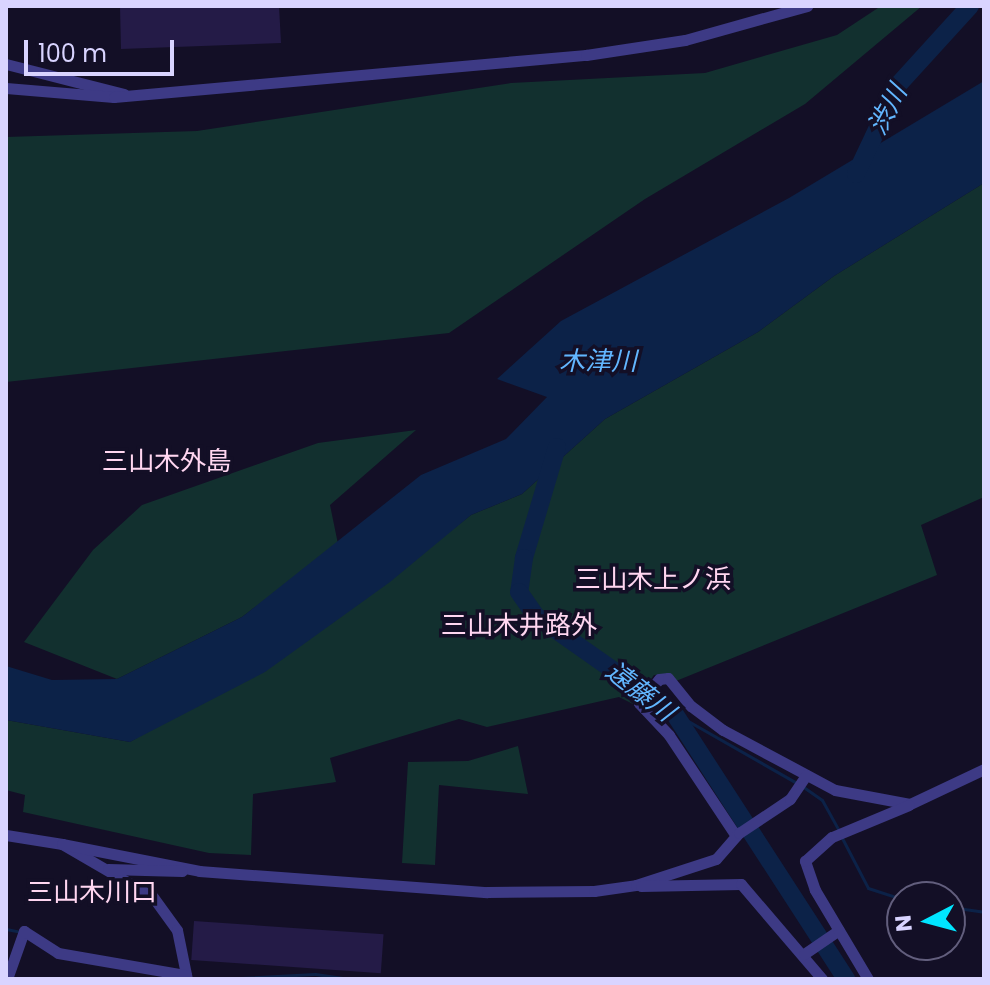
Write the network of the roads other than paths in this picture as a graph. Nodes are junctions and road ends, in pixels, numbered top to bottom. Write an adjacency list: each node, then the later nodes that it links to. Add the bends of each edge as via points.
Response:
1 (807, 6): 4 (street, via 685,40 586,55)
2 (6, 64): 4 (street)
3 (6, 88): 4 (street)
4 (128, 96)
5 (984, 769): 7 (street)
6 (806, 775): 7 (street, via 835,790); 9 (street, via 790,799); 9 (street, via 723,730 691,706 668,678 659,679 639,703 669,735)
7 (910, 804): 14 (street, via 809,853 806,872)
8 (6, 835): 10 (street)
9 (736, 836): 13 (street, via 716,859)
10 (62, 844): 11 (street); 12 (street)
11 (108, 869): 12 (street); 16 (street, via 169,913)
12 (199, 871): 13 (street, via 487,892)
13 (636, 885): 15 (street, via 659,890 719,881 741,884)
14 (836, 932): 15 (street); 19 (street)
15 (806, 952): 18 (street)
16 (186, 977): 17 (street, via 58,953 24,931)
17 (7, 979)
18 (822, 979)
19 (868, 979)

